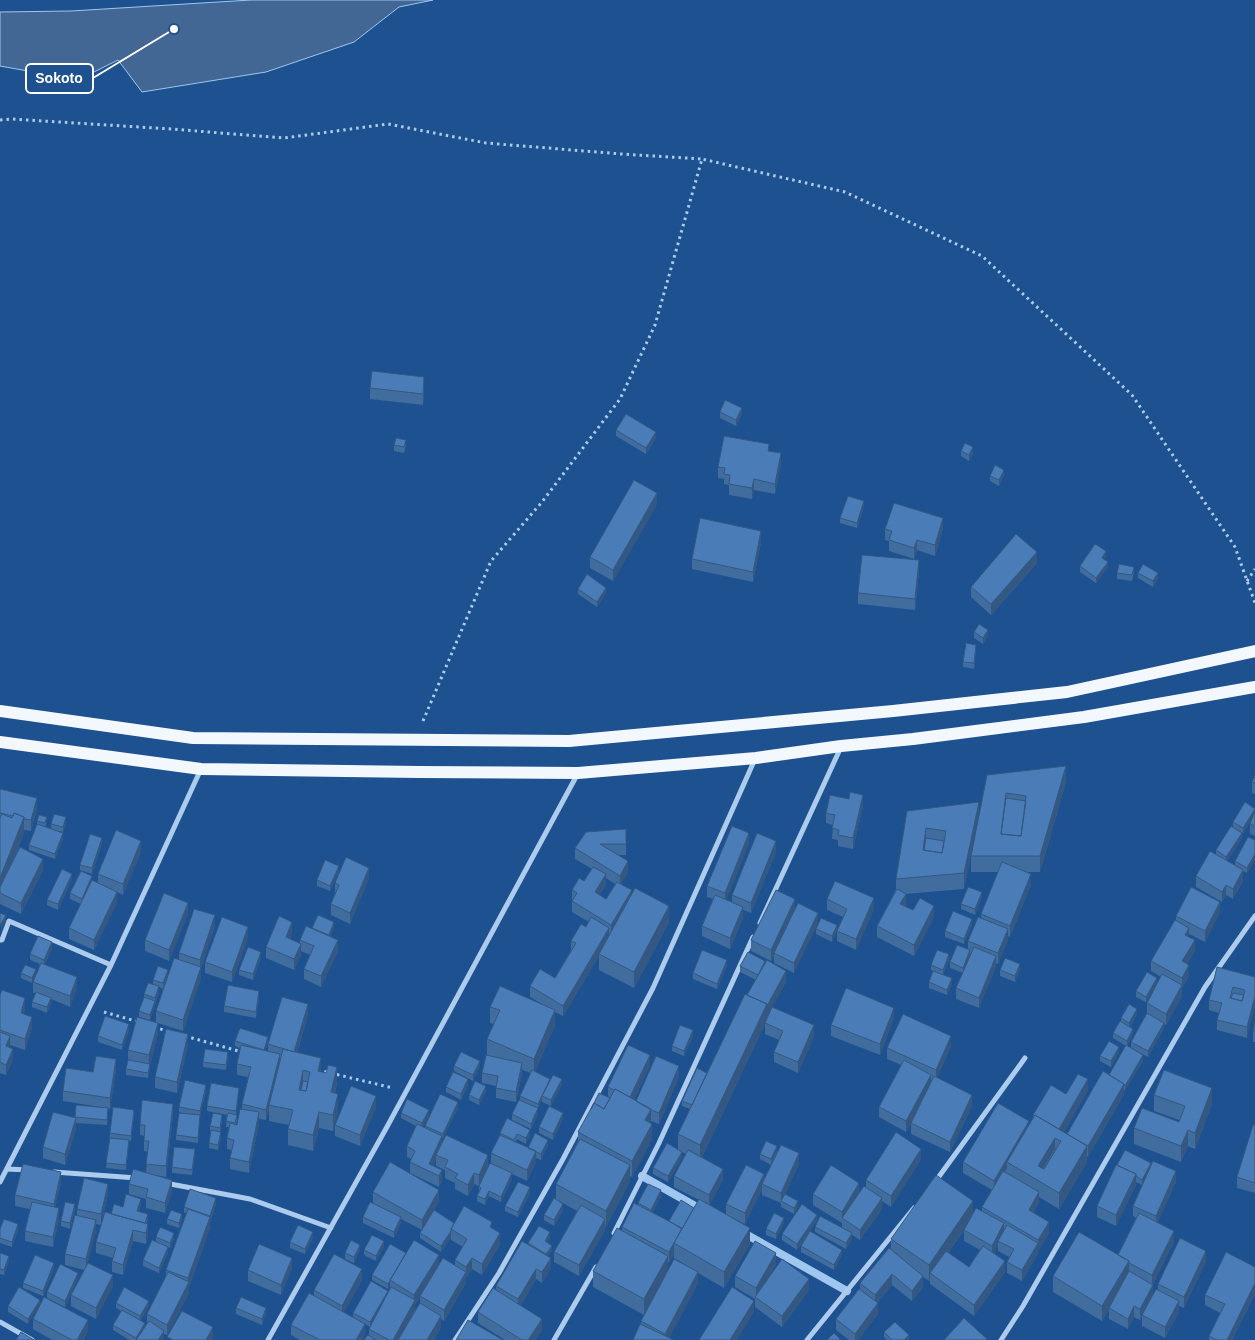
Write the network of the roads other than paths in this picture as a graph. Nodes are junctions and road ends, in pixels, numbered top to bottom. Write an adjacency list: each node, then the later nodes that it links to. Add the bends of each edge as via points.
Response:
1 (1255, 651): 3 (main road, via 1067,692 568,741 193,738)
2 (1255, 687): 5 (main road, via 1084,717)
3 (0, 711)
4 (0, 742): 7 (main road)
5 (841, 746): 6 (main road); 10 (street)
6 (756, 758): 8 (main road); 29 (street, via 653,988 499,1273)
7 (201, 769): 8 (main road); 13 (street)
8 (578, 773): 23 (street)
9 (1255, 916): 32 (street, via 1205,987)
10 (758, 926)
11 (754, 935): 24 (street)
12 (0, 940): 13 (street, via 9,921)
13 (111, 965): 15 (street)
14 (1025, 1058): 21 (street)
15 (7, 1169): 16 (street); 19 (street)
16 (36, 1170)
17 (45, 1171): 18 (street)
18 (141, 1178)
19 (0, 1182)
20 (160, 1182): 23 (street, via 250,1199)
21 (930, 1188)
22 (918, 1203): 31 (street)
23 (331, 1228): 28 (street)
24 (610, 1243)
25 (600, 1259): 30 (street)
26 (0, 1322): 27 (street)
27 (32, 1340)
28 (268, 1340)
29 (455, 1340)
30 (554, 1340)
31 (807, 1340)
32 (1001, 1340)

